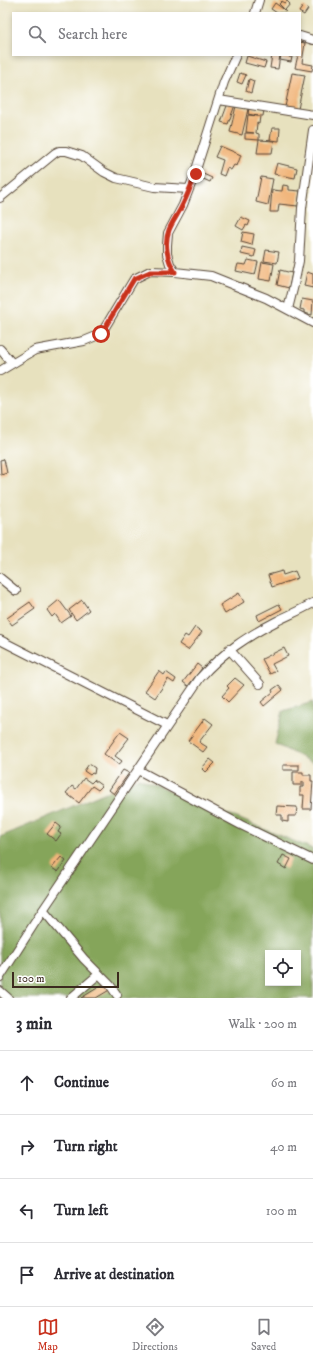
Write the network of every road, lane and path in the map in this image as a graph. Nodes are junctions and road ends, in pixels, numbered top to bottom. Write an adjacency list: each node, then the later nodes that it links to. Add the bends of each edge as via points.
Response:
1 (259, 0): 2 (street)
2 (255, 12)
3 (301, 36): 4 (street)
4 (313, 40)
5 (236, 56): 6 (street)
6 (219, 100): 7 (street); 9 (street)
7 (313, 115)
8 (313, 130): 10 (street)
9 (189, 189): 11 (street, via 154,187 116,178 82,156 62,150); 12 (street, via 167,237 167,254)
10 (309, 189): 13 (street, via 302,208 299,261)
11 (0, 198)
12 (175, 272): 13 (street, via 211,276); 16 (street, via 150,272 134,279 101,334 84,341 35,350)
13 (288, 309): 14 (street)
14 (313, 323)
15 (0, 349): 16 (street)
16 (12, 363): 17 (street)
17 (0, 371)
18 (0, 578): 19 (street)
19 (16, 591)
20 (313, 603): 22 (street)
21 (0, 640): 24 (street)
22 (229, 649): 23 (street); 24 (street, via 200,678)
23 (260, 684)
24 (167, 726): 25 (street)
25 (138, 770): 26 (street, via 241,826); 27 (street)
26 (313, 860)
27 (43, 910): 28 (street); 29 (street)
28 (99, 974): 31 (street); 33 (street)
29 (0, 977)
30 (0, 991): 32 (street)
31 (117, 995)
32 (8, 998)
33 (72, 998)

